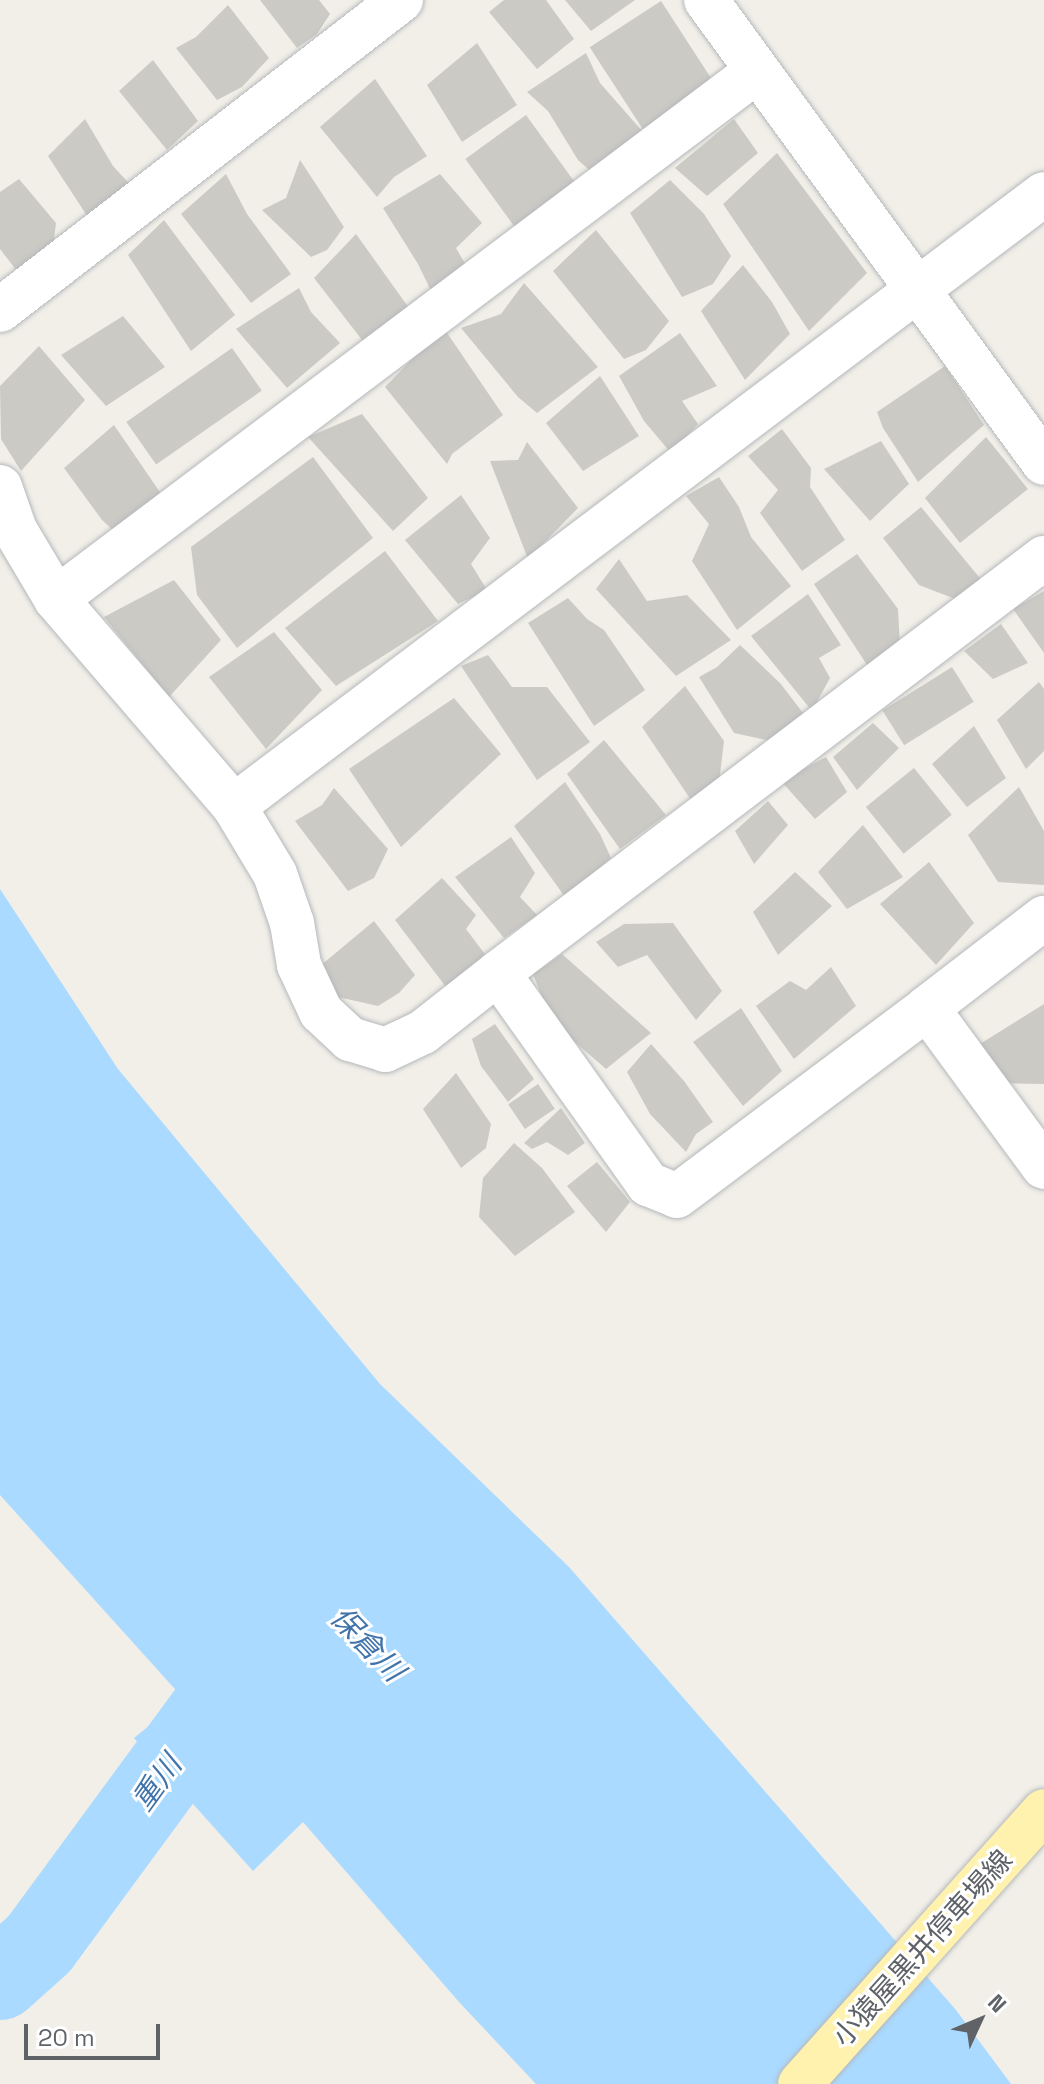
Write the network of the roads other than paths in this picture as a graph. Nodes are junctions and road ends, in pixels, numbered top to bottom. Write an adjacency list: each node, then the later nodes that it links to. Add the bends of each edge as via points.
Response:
1 (401, 0): 6 (street)
2 (706, 0): 3 (street)
3 (757, 71): 5 (street); 10 (street)
4 (1044, 194): 5 (street)
5 (918, 288): 7 (street); 11 (street)
6 (0, 310)
7 (1044, 463)
8 (0, 487): 10 (street, via 15,530)
9 (1044, 558): 13 (street)
10 (56, 599): 11 (street)
11 (234, 806): 13 (street, via 275,874 299,965 321,1012 350,1039 385,1050 423,1032)
12 (1044, 918): 14 (street)
13 (498, 973): 14 (street, via 648,1184 677,1196)
14 (927, 1008): 15 (street)
15 (1044, 1167)
16 (1044, 1811): 17 (main road, 小猿屋黒井停車場線)
17 (800, 2084)

